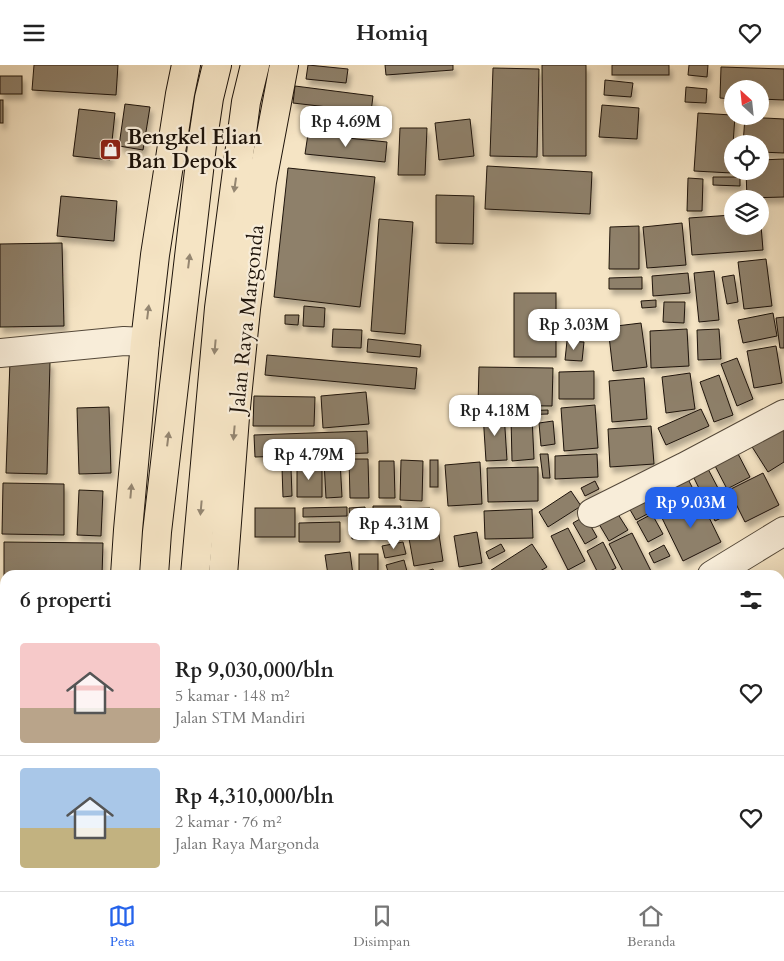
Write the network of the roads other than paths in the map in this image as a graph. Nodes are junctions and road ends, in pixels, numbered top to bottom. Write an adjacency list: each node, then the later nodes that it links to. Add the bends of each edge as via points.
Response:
1 (186, 65): 5 (highway)
2 (217, 65): 6 (highway)
3 (255, 65): 7 (highway, Jalan Raya Margonda)
4 (284, 65): 8 (highway, Jalan Raya Margonda)
5 (180, 94): 6 (highway); 9 (highway, one-way to 5)
6 (209, 98): 7 (highway); 15 (highway, one-way to 6)
7 (246, 102): 8 (highway); 18 (highway, Jalan Raya Margonda, one-way to 18, via 219,308)
8 (277, 107): 19 (highway, Jalan Raya Margonda, one-way to 19, via 262,181 246,309)
9 (145, 342): 10 (street, via 124,341); 13 (highway, one-way to 9)
10 (0, 353)
11 (784, 414): 12 (street)
12 (592, 513)
13 (128, 531): 15 (highway); 16 (highway)
14 (784, 531): 20 (street)
15 (157, 532): 17 (highway)
16 (125, 570)
17 (154, 570)
18 (195, 570)
19 (223, 570)
20 (720, 570)

